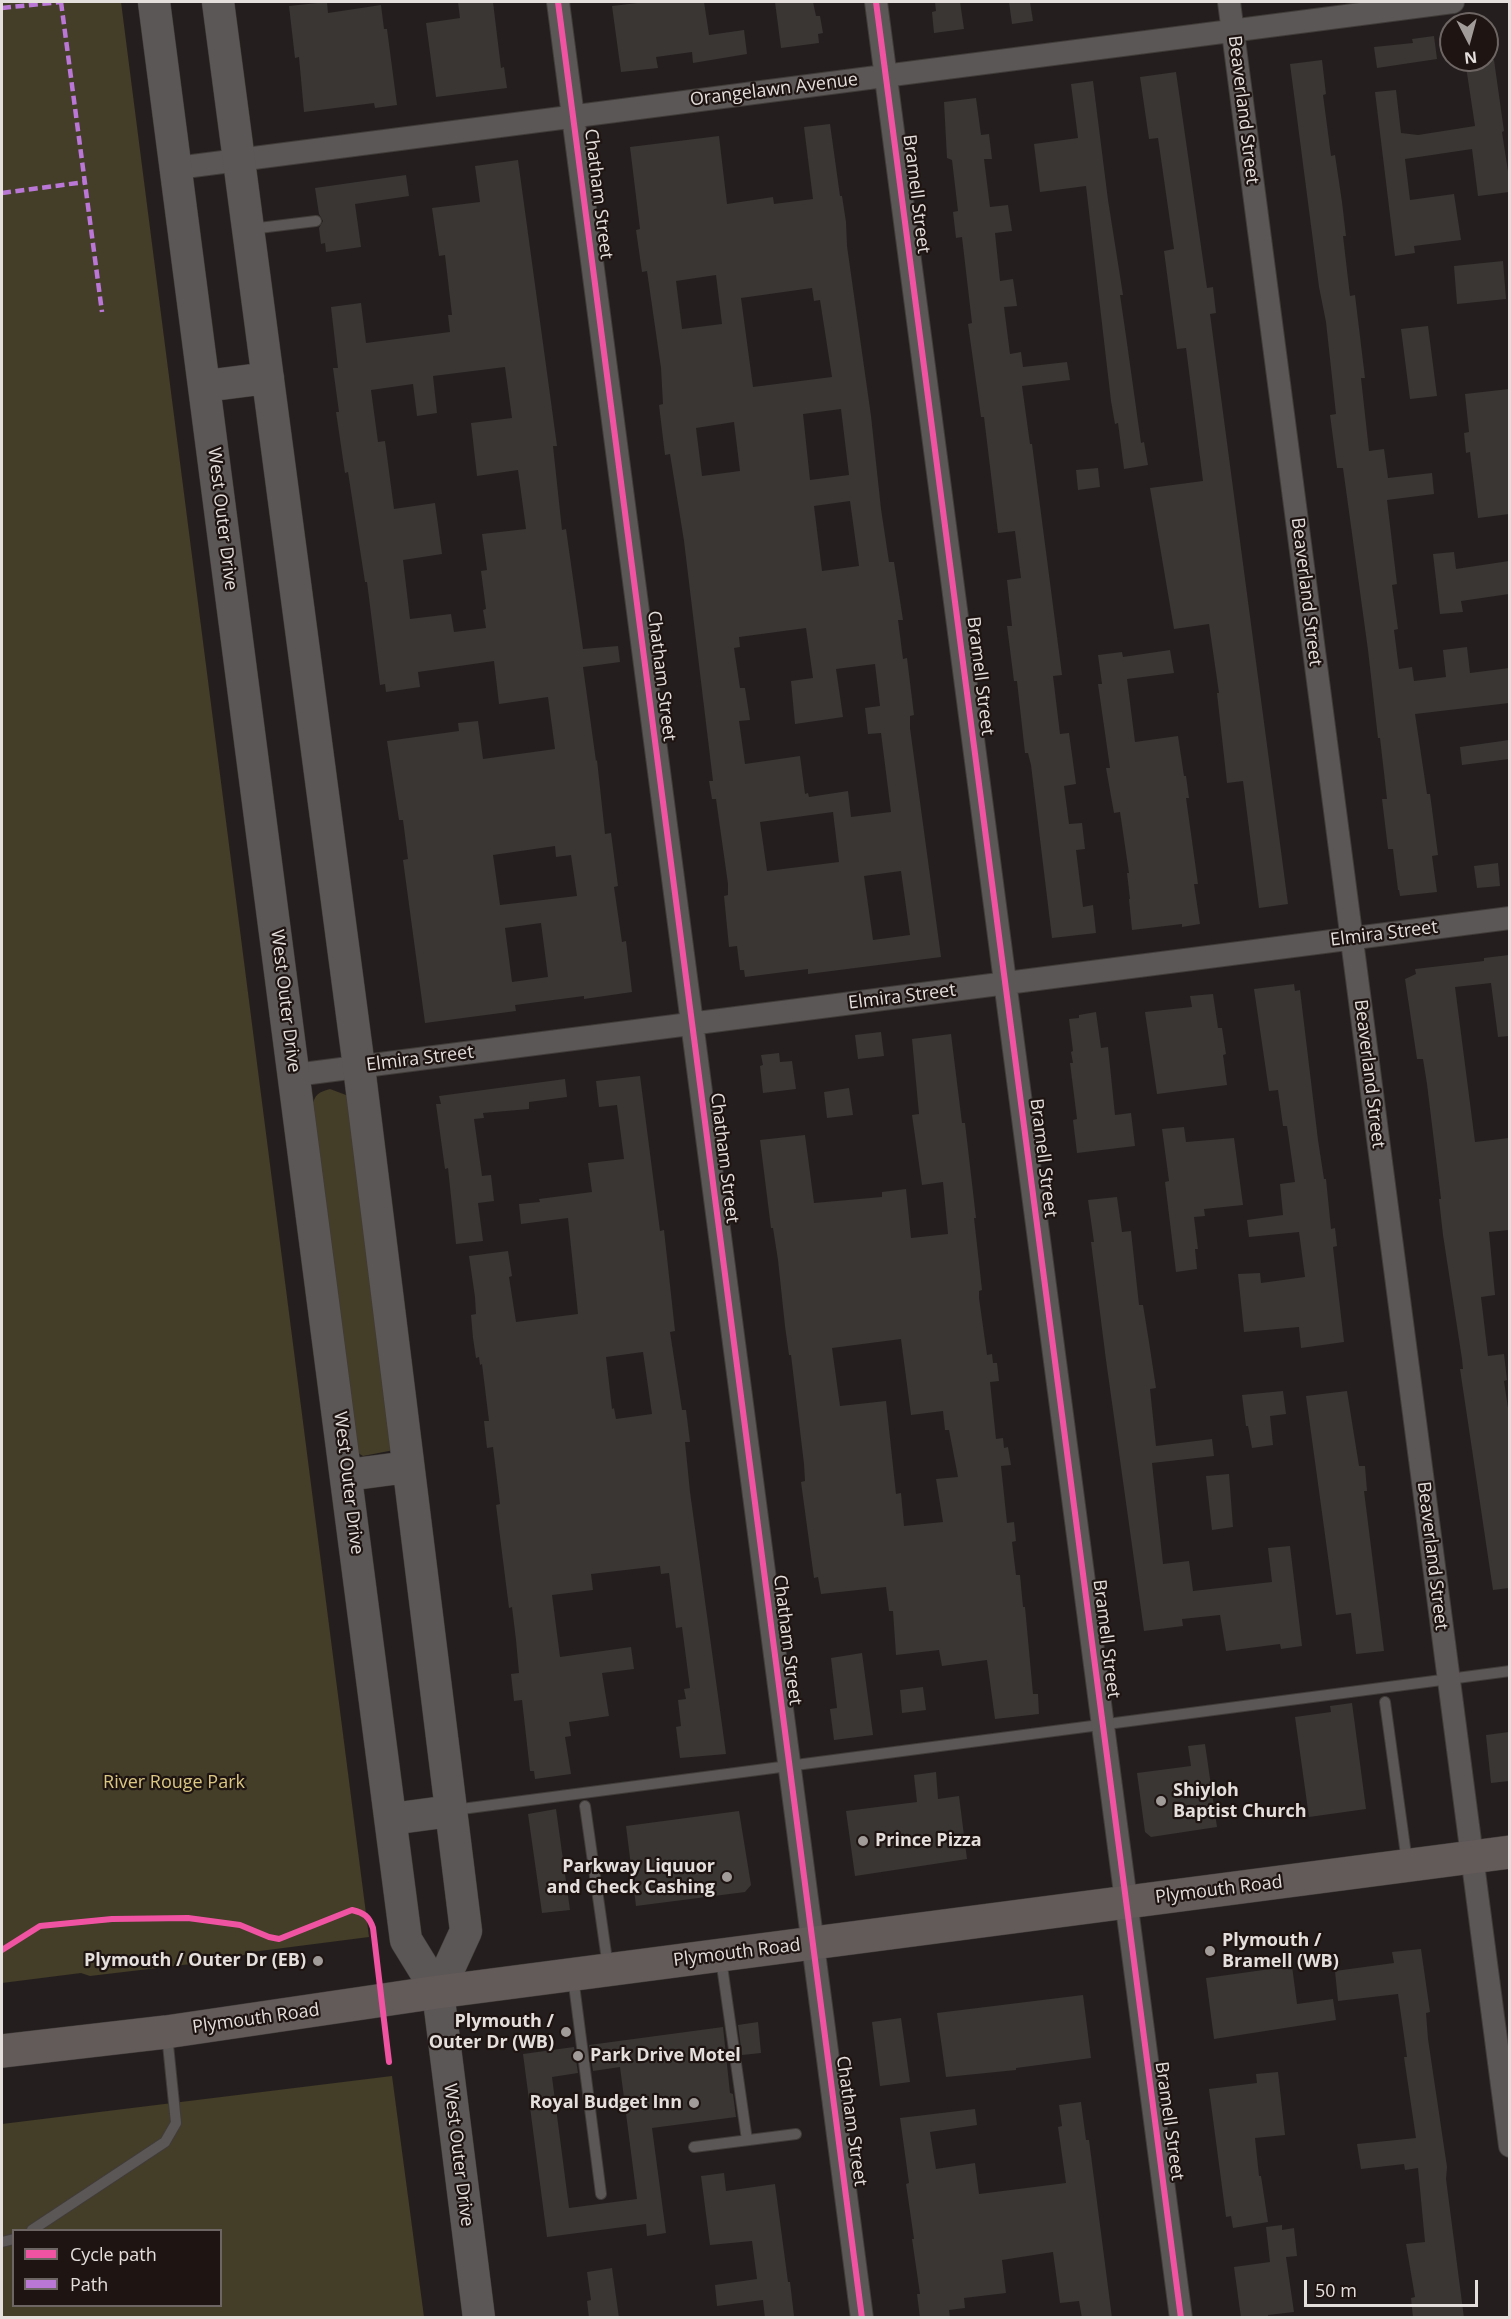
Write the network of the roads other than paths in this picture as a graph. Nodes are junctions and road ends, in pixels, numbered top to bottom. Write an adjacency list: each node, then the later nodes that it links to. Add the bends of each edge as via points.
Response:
1 (154, 2): 11 (main road, West Outer Drive)
2 (218, 2): 10 (main road)
3 (558, 2): 9 (street, Chatham Street)
4 (876, 2): 8 (street, Bramell Street)
5 (1228, 2): 7 (street, Beaverland Street)
6 (1453, 2): 7 (street, Orangelawn Avenue)
7 (1232, 30): 8 (street, Orangelawn Avenue); 17 (street, Beaverland Street)
8 (886, 75): 9 (street, Orangelawn Avenue); 18 (street, Bramell Street)
9 (573, 116): 10 (street, Orangelawn Avenue); 19 (street, Chatham Street)
10 (239, 160): 11 (street, Orangelawn Avenue); 13 (main road)
11 (177, 168): 15 (main road, West Outer Drive)
12 (316, 221): 13 (lane)
13 (249, 229): 14 (main road)
14 (268, 378): 15 (main road); 20 (main road)
15 (205, 386): 21 (main road, West Outer Drive)
16 (1509, 918): 17 (street, Elmira Street)
17 (1351, 938): 18 (street, Elmira Street); 25 (street, Beaverland Street)
18 (1005, 983): 19 (street, Elmira Street); 27 (street, Bramell Street)
19 (692, 1024): 20 (street, Elmira Street); 28 (street, Chatham Street)
20 (359, 1067): 21 (street, Elmira Street); 22 (main road)
21 (295, 1075): 23 (main road, West Outer Drive)
22 (408, 1467): 23 (main road); 30 (main road)
23 (347, 1475): 31 (main road, West Outer Drive)
24 (1509, 1671): 25 (lane)
25 (1448, 1679): 27 (lane); 33 (street, Beaverland Street)
26 (1385, 1702): 34 (lane)
27 (1102, 1723): 28 (lane); 35 (street, Bramell Street)
28 (789, 1766): 30 (lane); 36 (street, Chatham Street)
29 (585, 1806): 38 (lane)
30 (451, 1811): 31 (main road); 40 (main road, via 466,1931)
31 (391, 1819): 40 (main road, West Outer Drive, via 406,1940)
32 (1509, 1852): 33 (main road, Plymouth Road)
33 (1471, 1858): 34 (main road, Plymouth Road); 45 (street, Beaverland Street)
34 (1407, 1866): 35 (main road, Plymouth Road)
35 (1125, 1903): 36 (main road, Plymouth Road); 51 (street, Bramell Street)
36 (812, 1943): 37 (main road, Plymouth Road); 50 (street, Chatham Street)
37 (721, 1955): 38 (main road, Plymouth Road); 44 (lane)
38 (609, 1970): 39 (main road, Plymouth Road)
39 (572, 1975): 40 (main road, Plymouth Road); 47 (lane)
40 (438, 1992): 41 (main road, Plymouth Road); 49 (main road, West Outer Drive)
41 (166, 2032): 42 (main road, Plymouth Road); 48 (lane, via 176,2123 165,2142)
42 (2, 2052)
43 (796, 2134): 44 (lane)
44 (747, 2140): 46 (lane)
45 (1509, 2146)
46 (694, 2147)
47 (602, 2194)
48 (34, 2229)
49 (480, 2318)
50 (862, 2318)
51 (1181, 2318)

